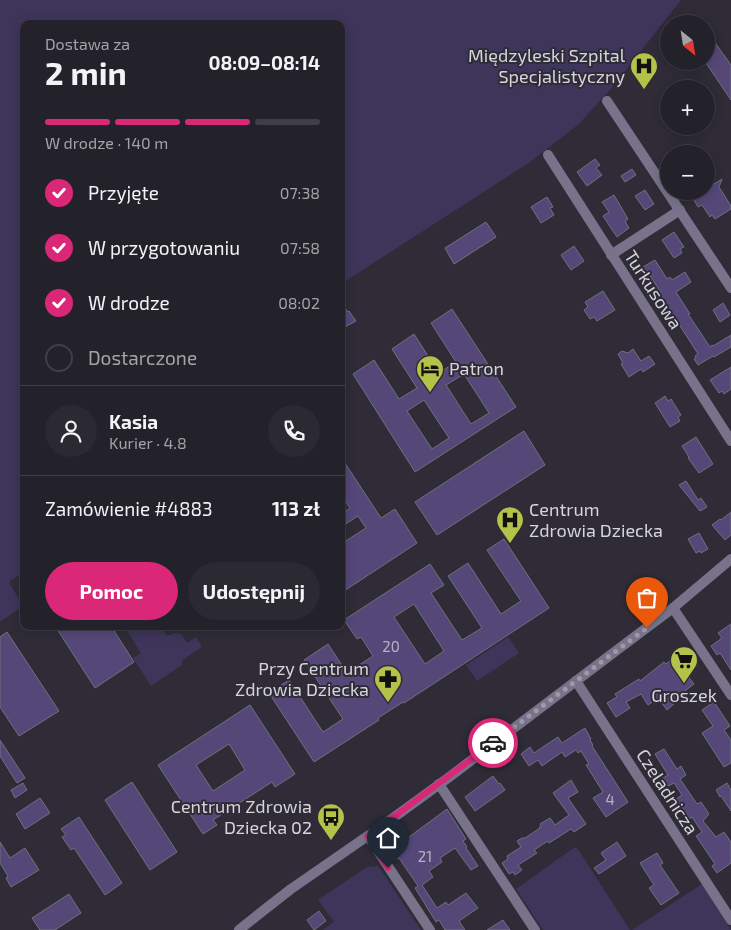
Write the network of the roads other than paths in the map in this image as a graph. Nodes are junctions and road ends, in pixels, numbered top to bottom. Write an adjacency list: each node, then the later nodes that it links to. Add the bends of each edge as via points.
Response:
1 (607, 101): 3 (street)
2 (548, 155): 4 (street, Turkusowa)
3 (680, 210): 4 (street); 5 (street)
4 (611, 255): 6 (street, Turkusowa)
5 (731, 288)
6 (731, 441)
7 (731, 559): 8 (street)
8 (673, 608): 9 (street); 10 (street)
9 (576, 681): 11 (street); 13 (street, Czeladnicza)
10 (731, 695)
11 (439, 784): 12 (street); 16 (street)
12 (368, 836): 14 (street); 15 (street)
13 (731, 920)
14 (239, 930)
15 (430, 930)
16 (535, 930)

